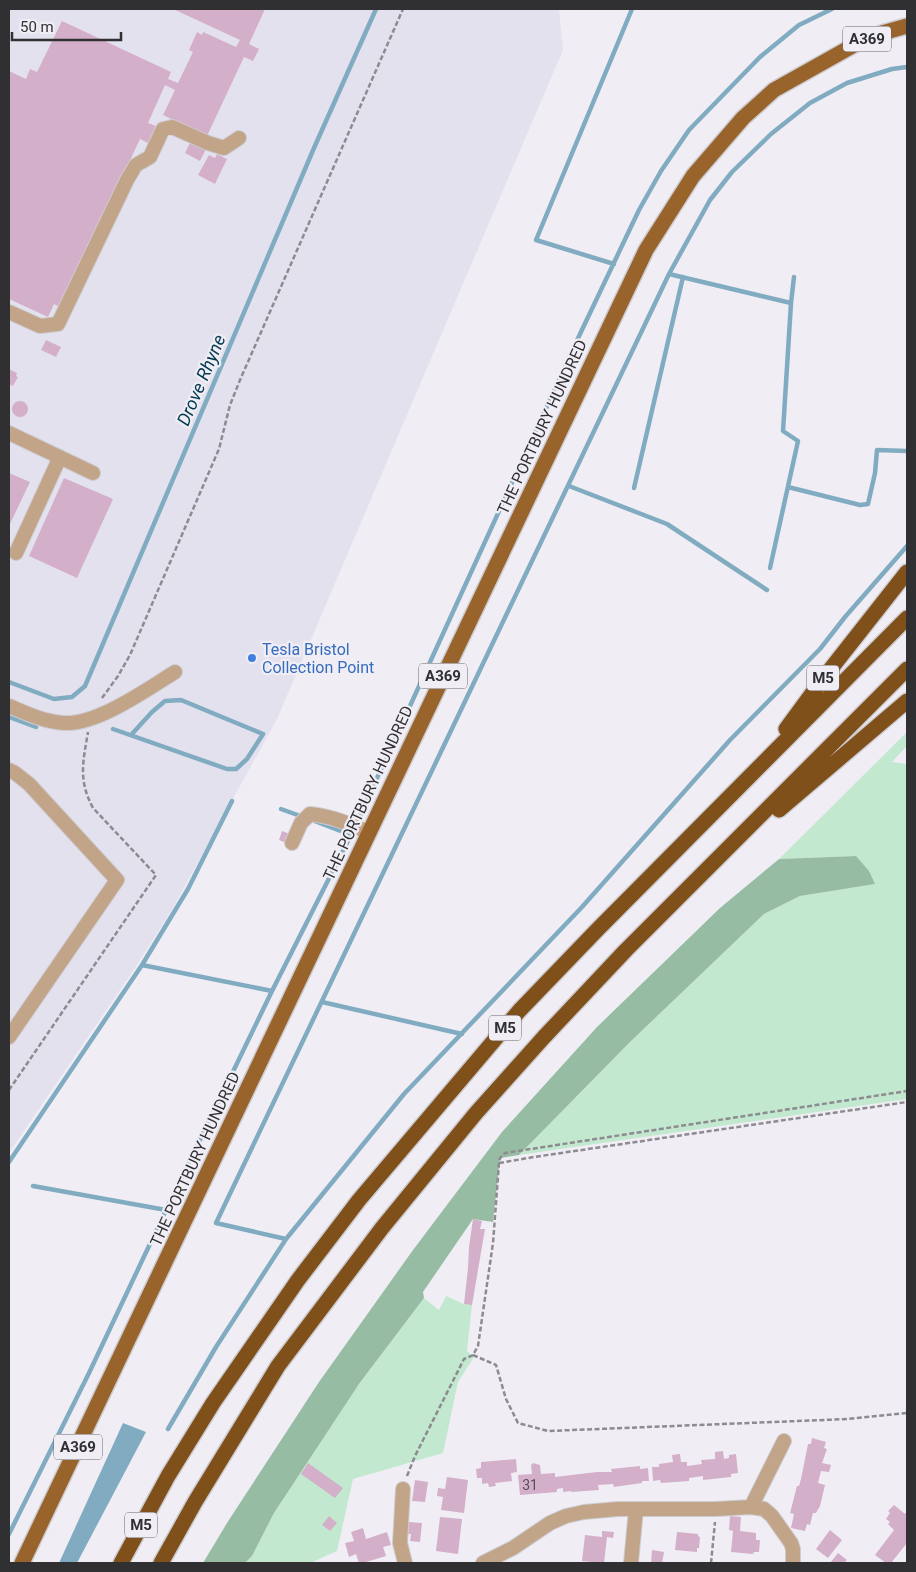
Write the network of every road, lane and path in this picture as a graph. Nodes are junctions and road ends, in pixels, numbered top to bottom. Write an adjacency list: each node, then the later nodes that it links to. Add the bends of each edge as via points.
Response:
1 (403, 9): 15 (path, via 240,380 219,449 130,656 94,708)
2 (907, 26): 18 (main road, THE PORTBURY HUNDRED / A369, via 856,44 774,90 743,118 694,176 646,250)
3 (239, 138): 4 (street, via 224,148 172,127 163,129 150,157 136,165 127,180 58,324 40,326)
4 (9, 312)
5 (9, 433): 6 (street)
6 (60, 457): 7 (street); 8 (street)
7 (93, 473)
8 (16, 552)
9 (907, 572): 16 (highway, M5)
10 (907, 618): 16 (highway, M5)
11 (907, 669): 20 (highway, M5)
12 (174, 672): 15 (street)
13 (907, 701): 20 (highway, M5)
14 (9, 706): 15 (street, via 57,722)
15 (90, 720)
16 (762, 763): 33 (highway, M5, via 519,1011 358,1200 213,1403 168,1476)
17 (9, 770): 21 (street, via 29,784 117,880)
18 (368, 832): 19 (street, via 310,814 301,823); 32 (main road, THE PORTBURY HUNDRED / A369)
19 (292, 842)
20 (699, 878): 34 (highway, M5, via 626,950 532,1051 476,1113 382,1228 278,1366 194,1502)
21 (9, 1037)
22 (907, 1091): 24 (path, via 505,1153)
23 (907, 1102): 24 (path)
24 (499, 1163): 25 (path, via 492,1253 478,1346)
25 (473, 1355): 26 (path, via 496,1365 506,1399 518,1423 548,1431 848,1419); 28 (path, via 464,1359 415,1456)
26 (907, 1413)
27 (784, 1441): 29 (street)
28 (403, 1488): 35 (street, via 400,1543)
29 (751, 1507): 31 (street); 39 (street, via 764,1509 772,1516 791,1543)
30 (636, 1509): 31 (street); 36 (street, via 566,1516); 37 (street)
31 (716, 1509): 38 (path)
32 (22, 1563)
33 (121, 1563)
34 (161, 1563)
35 (406, 1563)
36 (483, 1563)
37 (631, 1563)
38 (711, 1563)
39 (793, 1563)

